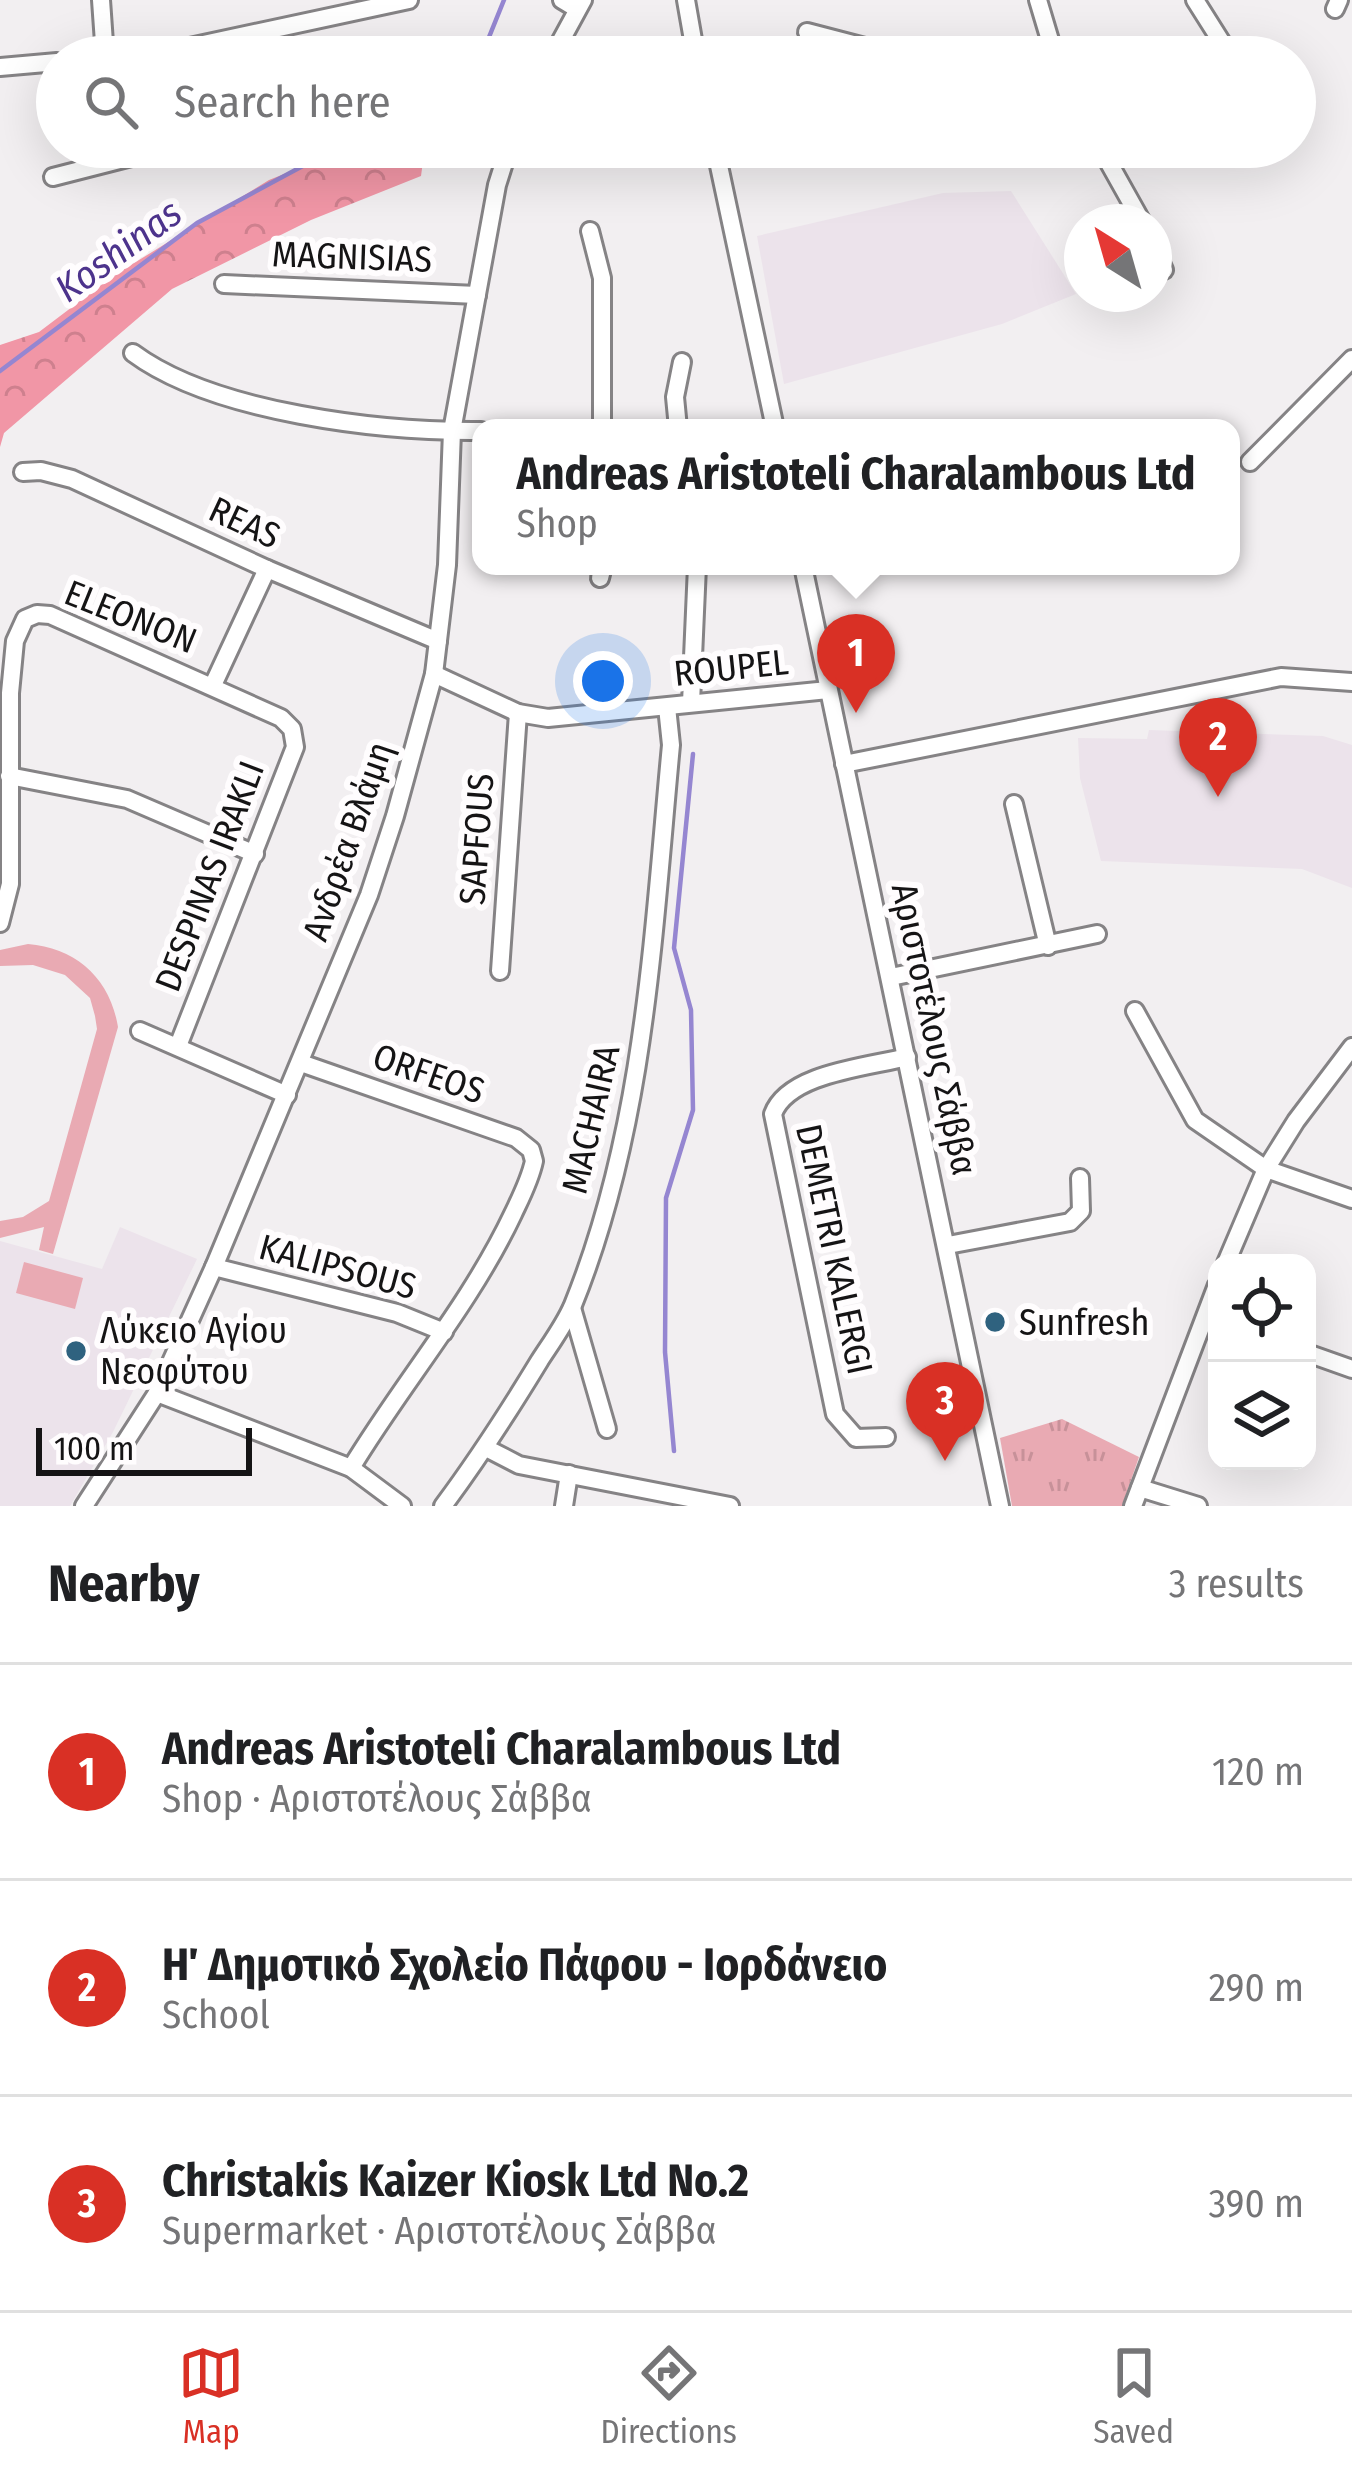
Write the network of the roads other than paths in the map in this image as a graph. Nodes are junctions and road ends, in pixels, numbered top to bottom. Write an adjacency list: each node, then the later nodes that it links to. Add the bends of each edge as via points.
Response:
1 (101, 0): 8 (street)
2 (409, 0): 9 (street)
3 (686, 0): 11 (street)
4 (1038, 0): 13 (street)
5 (1195, 0): 14 (street)
6 (574, 3): 10 (street)
7 (807, 32): 12 (street)
8 (104, 36)
9 (250, 36)
10 (561, 36)
11 (693, 36)
12 (822, 36)
13 (1047, 36)
14 (1218, 36)
15 (36, 64): 16 (street)
16 (0, 67)
17 (88, 168): 21 (street)
18 (502, 168): 25 (street, Ανδρέα Βλάμη)
19 (719, 168): 31 (street)
20 (1112, 168): 22 (street)
21 (52, 177)
22 (1132, 204)
23 (590, 231): 29 (street, via 602,278)
24 (224, 284): 25 (street, MAGNISIAS)
25 (477, 295): 32 (street, Ανδρέα Βλάμη)
26 (133, 353): 32 (street, via 254,406)
27 (1352, 359): 34 (street)
28 (682, 362): 30 (street)
29 (602, 419)
30 (677, 419)
31 (773, 419)
32 (452, 431): 33 (street); 39 (street, Ανδρέα Βλάμη)
33 (472, 431)
34 (1250, 462)
35 (23, 472): 36 (street, REAS, via 72,479)
36 (267, 569): 39 (street, REAS); 42 (street)
37 (697, 575): 44 (street)
38 (805, 575): 43 (street, Αριστοτέλους Σάββα)
39 (438, 640): 40 (street, Ανδρέα Βλάμη)
40 (434, 674): 46 (street, ROUPEL); 62 (street, Ανδρέα Βλάμη, via 369,895)
41 (1352, 682): 48 (street, via 1268,679)
42 (213, 685): 47 (street, ELEONON); 49 (street, ELEONON, via 50,615 31,616 15,641)
43 (829, 690): 44 (street, ROUPEL); 48 (street, Αριστοτέλους Σάββα)
44 (692, 703): 45 (street, ROUPEL)
45 (668, 706): 46 (street, ROUPEL, via 572,718); 70 (street, MACHAIRA, via 671,745 637,1072)
46 (518, 713): 55 (street, SAPFOUS)
47 (292, 729): 51 (street, DESPINAS IRAKLI, via 295,746)
48 (844, 764): 56 (street, Αριστοτέλους Σάββα)
49 (9, 776): 51 (street, via 128,799); 52 (street, ELEONON, via 10,884)
50 (1014, 804): 54 (street)
51 (254, 854): 59 (street, DESPINAS IRAKLI)
52 (0, 923)
53 (1097, 934): 54 (street)
54 (1048, 946): 56 (street)
55 (500, 971)
56 (891, 977): 61 (street, Αριστοτέλους Σάββα)
57 (1135, 1011): 64 (street, via 1196,1120)
58 (140, 1031): 59 (street)
59 (178, 1046): 63 (street)
60 (1352, 1047): 64 (street)
61 (907, 1058): 67 (street, Αριστοτέλους Σάββα); 77 (street, DEMETRI KALERGI, via 804,1083 773,1114 835,1414 856,1438)
62 (301, 1064): 63 (street, Ανδρέα Βλάμη); 72 (street, ORFEOS, via 531,1150 532,1172 499,1243)
63 (287, 1095): 69 (street, Ανδρέα Βλάμη)
64 (1266, 1168): 66 (street); 68 (street)
65 (1080, 1178): 67 (street, via 1081,1211 1070,1222)
66 (1352, 1199)
67 (948, 1246): 88 (street, Αριστοτέλους Σάββα)
68 (1230, 1254)
69 (214, 1267): 72 (street, KALIPSOUS); 75 (street, Ανδρέα Βλάμη)
70 (572, 1308): 76 (street); 78 (street, MACHAIRA)
71 (1208, 1325): 81 (street)
72 (444, 1332): 79 (street)
73 (1316, 1356): 74 (street)
74 (1352, 1369)
75 (158, 1393): 79 (street); 83 (street, Ανδρέα Βλάμη)
76 (607, 1429)
77 (886, 1437)
78 (486, 1448): 80 (street, via 519,1465); 85 (street, MACHAIRA)
79 (351, 1468): 84 (street)
80 (569, 1474): 82 (street); 86 (street)
81 (1140, 1488): 89 (street); 90 (street)
82 (680, 1501): 87 (street)
83 (84, 1506)
84 (402, 1506)
85 (443, 1506)
86 (564, 1506)
87 (730, 1506)
88 (1000, 1506)
89 (1133, 1506)
90 (1198, 1506)

